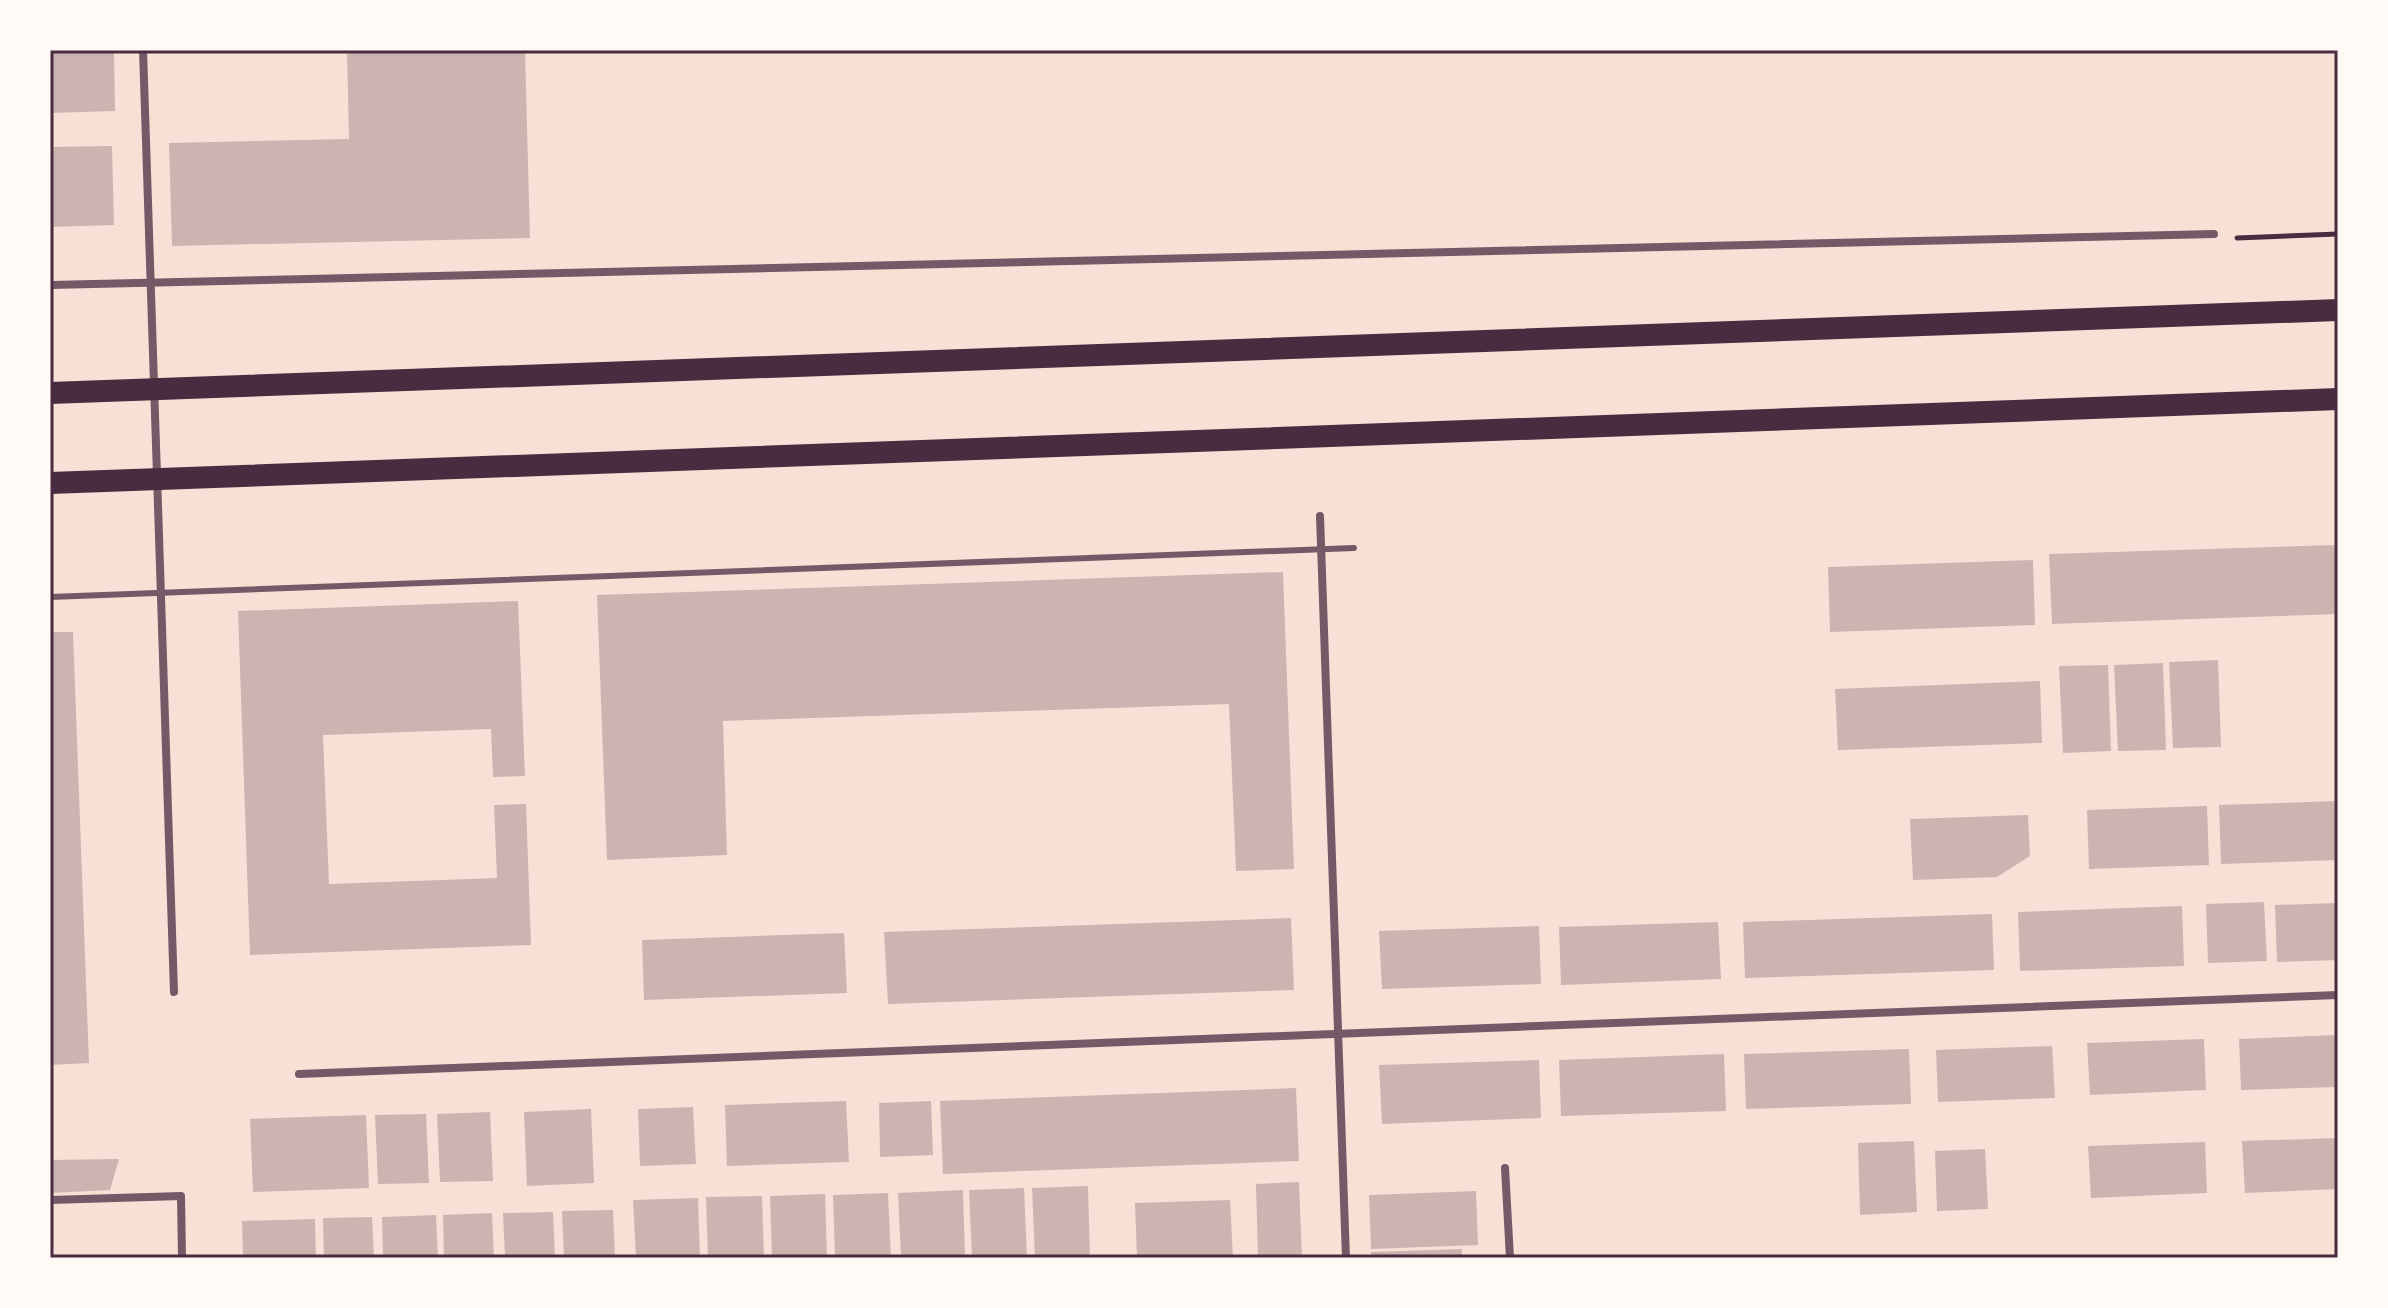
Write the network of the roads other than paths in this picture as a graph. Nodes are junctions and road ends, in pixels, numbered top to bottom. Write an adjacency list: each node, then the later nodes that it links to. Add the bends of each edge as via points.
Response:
1 (143, 50): 10 (street)
2 (2214, 234): 3 (street)
3 (50, 285)
4 (2338, 310): 5 (highway)
5 (50, 393)
6 (2338, 399): 7 (highway)
7 (50, 483)
8 (1320, 516): 14 (street)
9 (1354, 548): 10 (lane)
10 (161, 593): 11 (lane); 12 (street)
11 (50, 597)
12 (174, 992)
13 (2338, 995): 14 (street)
14 (1337, 1033): 15 (street); 19 (street)
15 (299, 1074)
16 (1505, 1168): 20 (street)
17 (50, 1200): 18 (street, via 181,1196)
18 (182, 1258)
19 (1346, 1258)
20 (1510, 1258)

